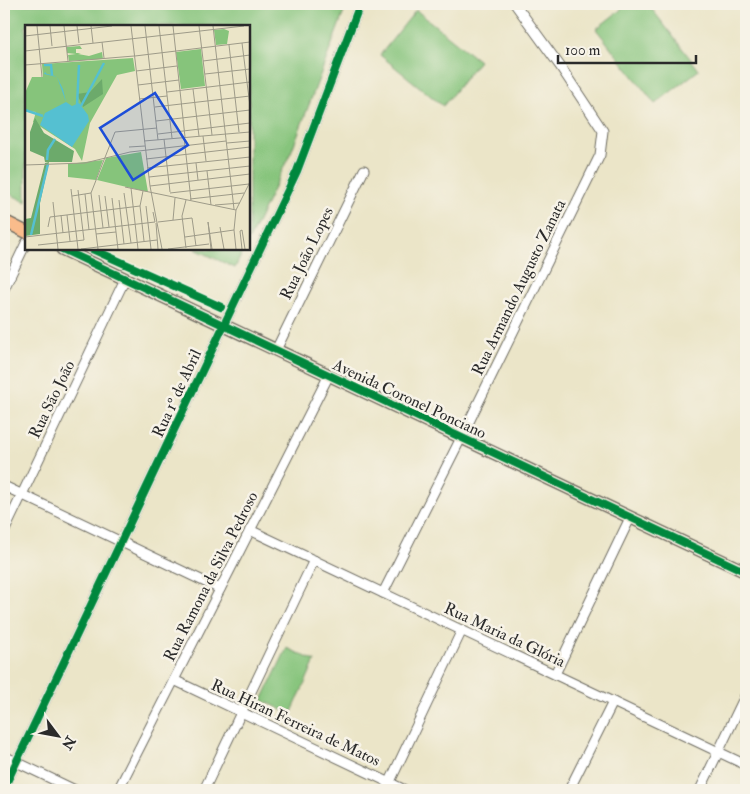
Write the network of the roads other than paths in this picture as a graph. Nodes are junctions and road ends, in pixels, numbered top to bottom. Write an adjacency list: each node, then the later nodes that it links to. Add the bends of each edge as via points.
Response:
1 (360, 4): 10 (street, Rua 1º de Abril, via 303,156)
2 (515, 4): 13 (street, Rua Armando Augusto Zanata, via 603,130 600,155)
3 (364, 170): 11 (street, Rua João Lopes)
4 (4, 221): 5 (main road)
5 (25, 232)
6 (25, 245): 9 (street)
7 (64, 250): 8 (main road, Avenida Coronel Ponciano)
8 (125, 279): 10 (main road, Avenida Coronel Ponciano); 15 (street, Rua São João)
9 (4, 289)
10 (223, 325): 11 (main road, Avenida Coronel Ponciano); 19 (street, Rua 1º de Abril)
11 (276, 350): 12 (main road, Avenida Coronel Ponciano)
12 (329, 375): 13 (main road, Avenida Coronel Ponciano); 17 (street, Rua Ramona da Silva Pedroso)
13 (461, 438): 16 (main road, Avenida Coronel Ponciano); 23 (street, Rua Armando Augusto Zanata)
14 (4, 486): 15 (street)
15 (22, 495): 18 (street, Rua São João); 19 (street)
16 (630, 518): 21 (main road, Avenida Coronel Ponciano); 25 (street)
17 (250, 530): 20 (street, Rua Maria da Glória); 22 (street, Rua Ramona da Silva Pedroso)
18 (4, 532)
19 (120, 542): 22 (street); 32 (street, Rua 1º de Abril)
20 (314, 560): 23 (street, Rua Maria da Glória); 29 (street)
21 (746, 572)
22 (220, 589): 26 (street, Rua Ramona da Silva Pedroso)
23 (383, 593): 24 (street, Rua Maria da Glória)
24 (462, 630): 25 (street, Rua Maria da Glória); 34 (street)
25 (555, 674): 28 (street, Rua Maria da Glória)
26 (174, 680): 29 (street, Rua Hiran Ferreira de Matos); 37 (street, Rua Ramona da Silva Pedroso)
27 (746, 694): 30 (street)
28 (613, 702): 30 (street, Rua Maria da Glória); 40 (street)
29 (241, 712): 34 (street, Rua Hiran Ferreira de Matos); 38 (street)
30 (719, 752): 33 (street, Rua Maria da Glória); 41 (street)
31 (4, 756): 32 (street)
32 (16, 762): 35 (street, Rua 1º de Abril); 36 (street)
33 (746, 765)
34 (388, 787): 39 (street, Rua Hiran Ferreira de Matos)
35 (4, 788)
36 (75, 790)
37 (118, 790)
38 (204, 790)
39 (405, 790)
40 (569, 790)
41 (700, 790)

